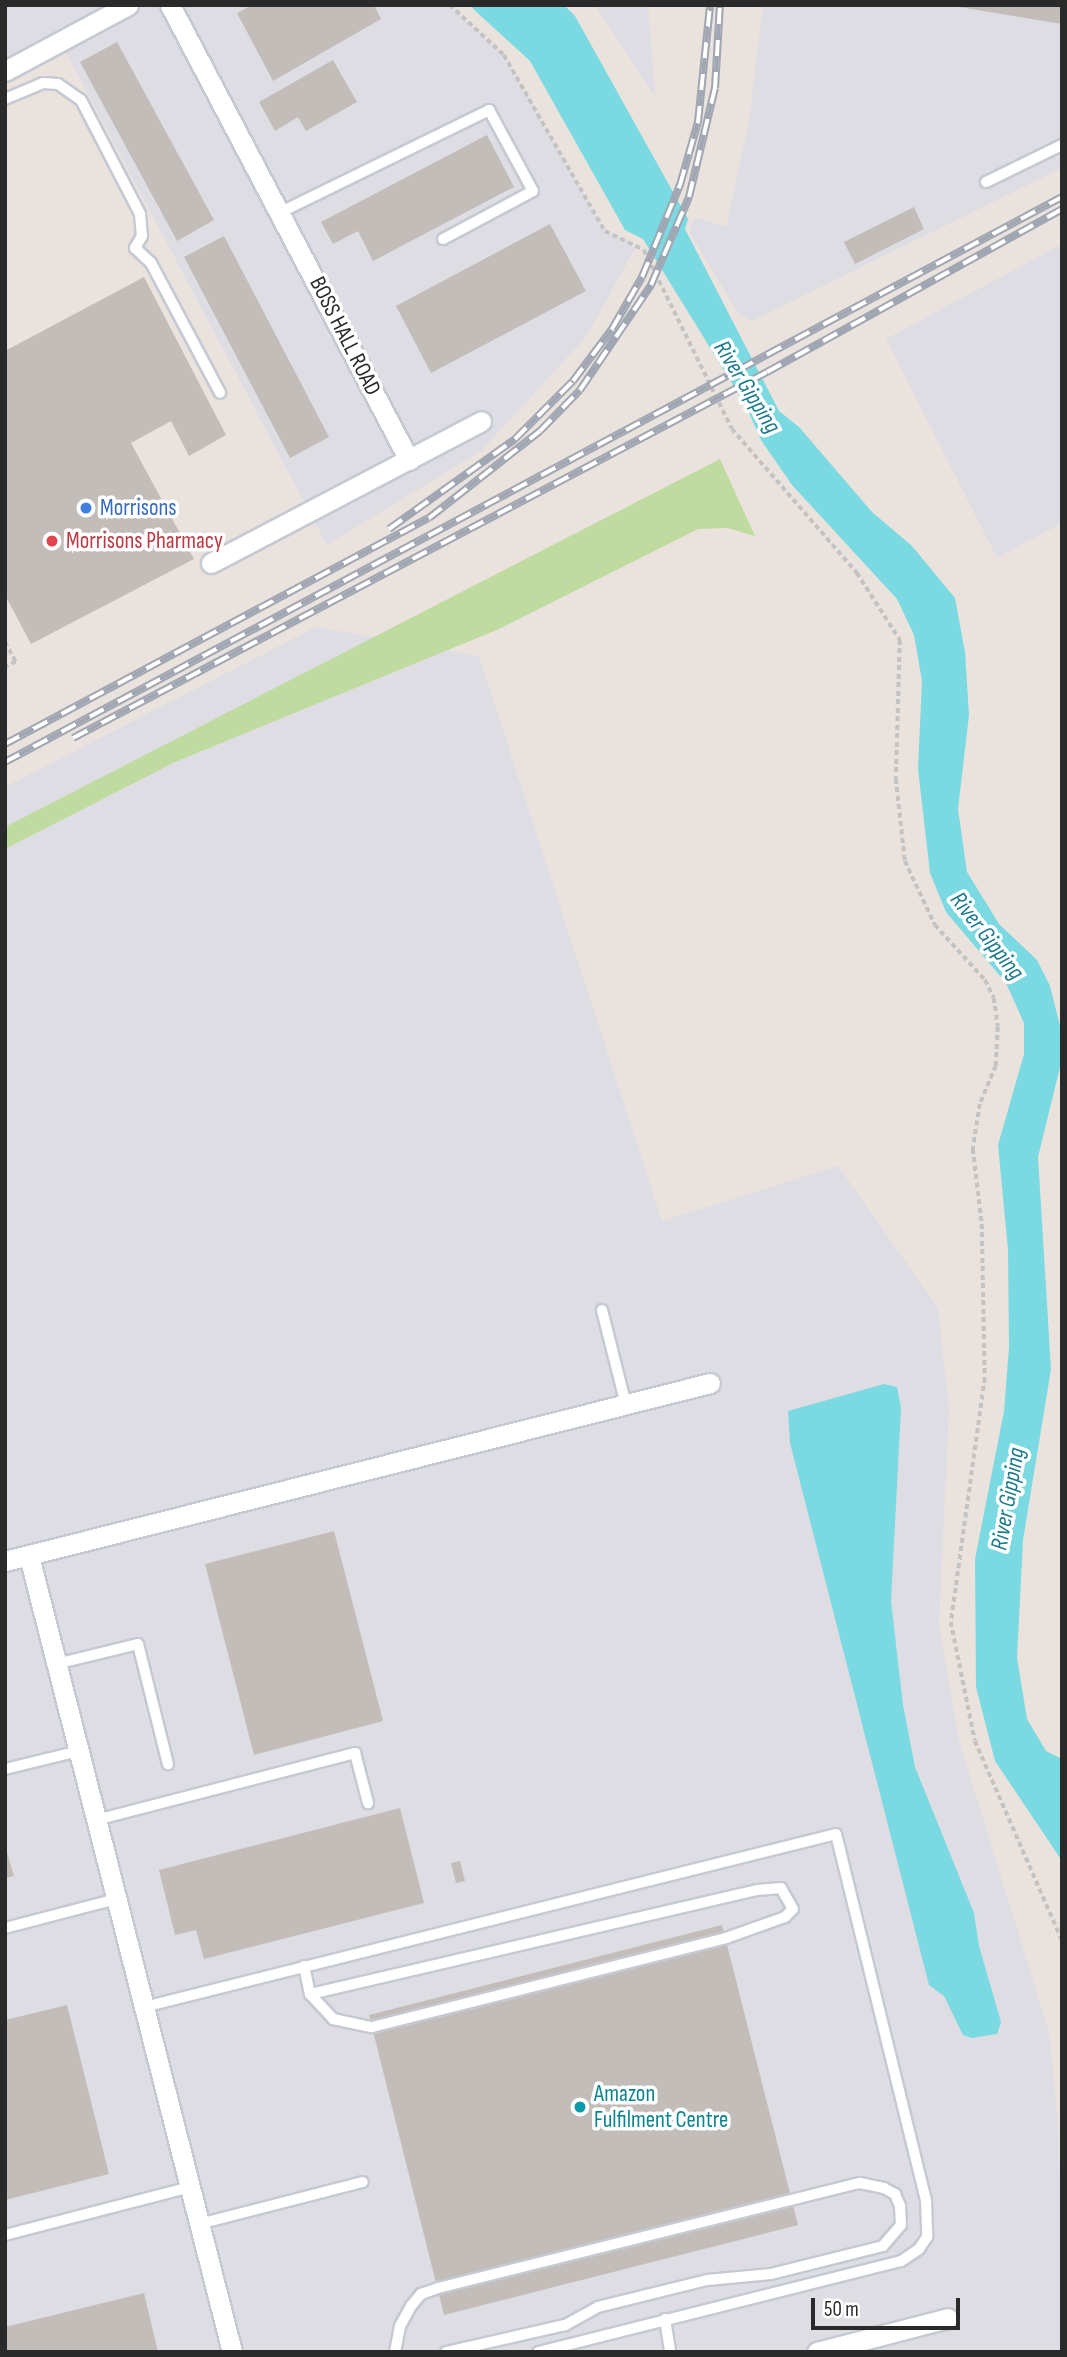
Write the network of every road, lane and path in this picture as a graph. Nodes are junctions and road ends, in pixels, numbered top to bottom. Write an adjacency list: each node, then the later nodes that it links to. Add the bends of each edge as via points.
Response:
1 (128, 5): 4 (street)
2 (170, 5): 8 (street, BOSS HALL ROAD)
3 (450, 5): 29 (path, via 504,55 605,232 644,250 732,429 857,573 900,640 896,779 905,861 935,925 985,980 994,998 998,1027 996,1066 980,1104 973,1149 982,1224 985,1378 951,1622 975,1741)
4 (5, 71)
5 (5, 99): 10 (lane, via 43,83 58,84 81,100 139,214 142,236 135,248 150,263)
6 (1062, 145): 7 (lane)
7 (986, 182)
8 (281, 212): 9 (lane, via 489,110 533,191); 12 (street, BOSS HALL ROAD)
9 (443, 239)
10 (220, 393)
11 (481, 421): 12 (street)
12 (409, 460): 13 (street)
13 (211, 563)
14 (5, 642): 15 (path, via 16,662)
15 (5, 667)
16 (602, 1310): 18 (lane)
17 (710, 1383): 18 (street)
18 (626, 1405): 19 (street)
19 (29, 1556): 20 (street); 21 (street)
20 (5, 1561)
21 (57, 1664): 22 (street); 23 (lane, via 138,1644)
22 (79, 1751): 24 (lane); 26 (street)
23 (168, 1764)
24 (5, 1769)
25 (368, 1803): 26 (lane, via 355,1753)
26 (96, 1820): 27 (street)
27 (116, 1899): 28 (lane); 32 (street)
28 (5, 1928)
29 (1062, 1940)
30 (304, 1966): 31 (lane); 32 (lane); 38 (lane, via 836,1834 926,2200 927,2237 901,2261)
31 (310, 1994): 31 (lane, via 757,1890 781,1888 793,1909 785,1917 726,1938 372,2027 332,2019)
32 (144, 2007): 34 (street)
33 (363, 2182): 35 (lane)
34 (190, 2188): 35 (street); 36 (lane)
35 (199, 2224): 39 (street)
36 (5, 2235)
37 (948, 2318): 44 (street)
38 (665, 2319): 42 (lane); 43 (lane)
39 (232, 2352)
40 (395, 2352): 41 (lane, via 400,2326 411,2306 421,2294 438,2288 860,2183 895,2194 900,2206 901,2225 883,2246 771,2274 707,2280 598,2307 565,2325)
41 (446, 2352)
42 (538, 2352)
43 (670, 2352)
44 (817, 2352)

